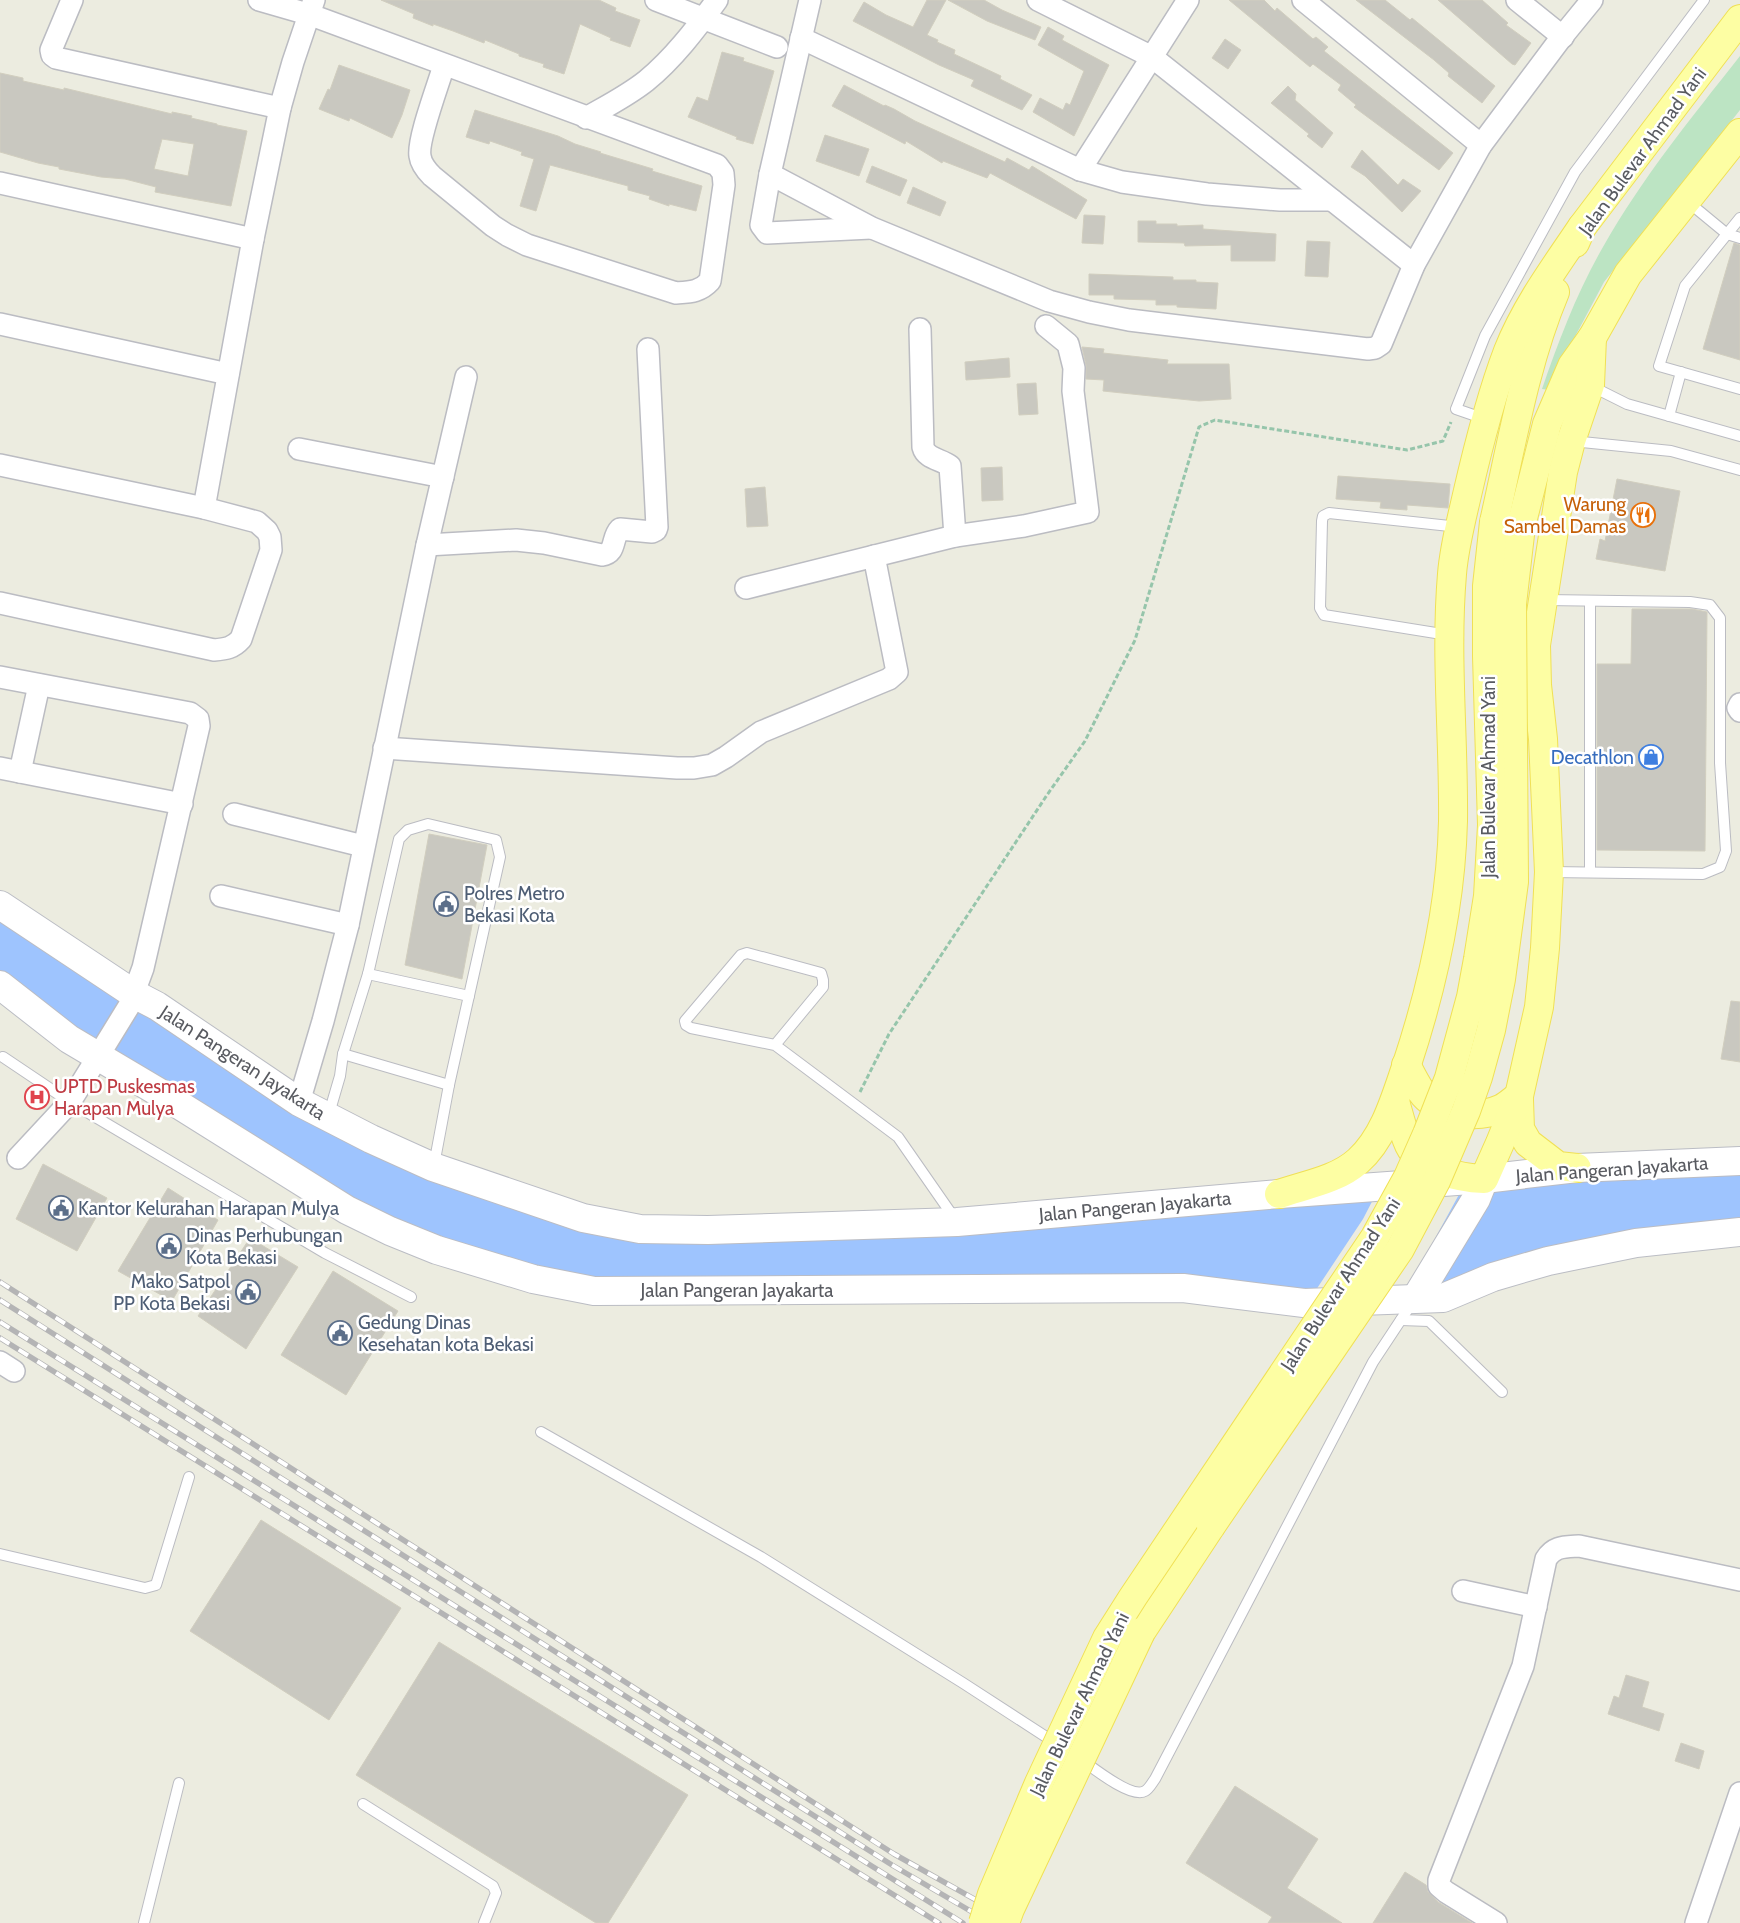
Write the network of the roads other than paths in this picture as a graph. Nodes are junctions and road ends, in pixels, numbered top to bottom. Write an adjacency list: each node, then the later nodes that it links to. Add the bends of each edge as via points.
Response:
1 (72, 0): 20 (street, via 51,50 56,58)
2 (259, 0): 12 (street)
3 (656, 0): 13 (street)
4 (717, 0): 13 (street)
5 (810, 0): 16 (street)
6 (1038, 0): 18 (street)
7 (1188, 0): 18 (street)
8 (1303, 0): 23 (street)
9 (1517, 0): 15 (street)
10 (1592, 0): 15 (street)
11 (1704, 0): 47 (lane, via 1575,172 1485,336 1456,409)
12 (313, 8): 19 (street); 20 (street)
13 (704, 18): 17 (street); 21 (street, via 646,81)
14 (1740, 19): 30 (main road, Jalan Bulevar Ahmad Yani)
15 (1563, 37): 23 (street)
16 (801, 38): 24 (street); 25 (street)
17 (778, 47)
18 (1152, 57): 24 (street); 27 (street)
19 (444, 65): 21 (street); 21 (street, via 421,140 420,155 432,176 493,226 528,245 676,293 703,288 710,281 723,173 707,160)
20 (280, 108): 34 (street)
21 (586, 118)
22 (1740, 133): 28 (main road, Jalan Bulevar Ahmad Yani)
23 (1481, 145): 35 (street)
24 (1080, 170): 27 (street, via 1122,182 1208,194 1280,200)
25 (770, 174): 31 (street); 31 (street, via 761,225 767,233)
26 (0, 183): 34 (street)
27 (1332, 200): 35 (street)
28 (1686, 200): 32 (lane); 39 (main road, Jalan Bulevar Ahmad Yani, via 1628,274)
29 (1740, 218): 32 (lane)
30 (1582, 227): 47 (main road, via 1540,288 1509,350); 115 (main road, Jalan Bulevar Ahmad Yani, bridge, via 1548,307 1526,381 1494,522 1487,586 1492,825 1488,896 1471,997 1449,1078 1408,1177 1375,1237 1107,1638 1039,1783)
31 (872, 228): 35 (street, via 1041,298 1089,312 1128,320 1368,349 1381,344)
32 (1727, 234): 33 (lane); 41 (lane, via 1685,286 1659,366)
33 (1740, 238)
34 (252, 239): 42 (street)
35 (1414, 265)
36 (0, 324): 42 (street)
37 (1046, 326): 56 (street, via 1068,344 1074,368 1073,390 1088,512)
38 (920, 329): 56 (street, via 924,453 950,466)
39 (1592, 338): 44 (main road); 116 (main road, Jalan Bulevar Ahmad Yani, bridge, via 1572,366 1547,424 1521,526 1512,604 1514,882 1491,1030 1466,1111 1436,1181 1400,1248 1141,1632)
40 (648, 349): 57 (street, via 656,530 620,529 612,551 602,555 516,540)
41 (1681, 372): 45 (lane); 46 (lane)
42 (228, 374): 54 (street)
43 (466, 377): 53 (street)
44 (1590, 385): 46 (lane, via 1626,404); 49 (main road)
45 (1740, 389)
46 (1668, 416): 48 (lane)
47 (1485, 419): 55 (main road)
48 (1740, 436)
49 (1571, 441): 52 (lane, via 1670,451); 60 (main road, via 1563,472)
50 (299, 449): 53 (street)
51 (0, 465): 54 (street)
52 (1740, 470)
53 (444, 476): 57 (street)
54 (204, 508): 62 (street, via 257,522 270,537 271,550 241,639 235,646 214,650)
55 (1460, 527): 63 (main road, via 1452,572); 63 (lane, via 1329,513 1323,516 1322,521 1320,608 1324,615)
56 (955, 536): 58 (street)
57 (427, 545): 68 (street)
58 (874, 556): 59 (street); 68 (street, via 897,672 889,679 761,732 712,765 677,768)
59 (746, 588)
60 (1544, 600): 61 (lane); 73 (main road, via 1536,645)
61 (1590, 602): 74 (lane); 74 (lane, via 1690,602 1710,605 1720,618 1720,763 1726,851 1720,867 1703,874)
62 (0, 603)
63 (1450, 635): 86 (main road, via 1453,822 1450,868 1428,996)
64 (0, 677): 65 (street)
65 (39, 685): 69 (street); 70 (street, via 190,713 198,719)
66 (1740, 704): 67 (street)
67 (1740, 711)
68 (384, 748): 72 (street)
69 (10, 770): 70 (street)
70 (182, 804): 81 (street, via 143,968)
71 (234, 814): 72 (street)
72 (363, 846): 77 (street)
73 (1549, 872): 74 (lane); 88 (main road, via 1539,1007)
74 (1590, 872)
75 (221, 896): 77 (street)
76 (0, 905): 81 (street, Jalan Pangeran Jayakarta)
77 (348, 925): 91 (street)
78 (368, 974): 80 (lane); 80 (lane, via 399,839 408,830 428,824 496,840 498,847 500,857); 84 (lane)
79 (0, 986): 83 (street, Jalan Pangeran Jayakarta, via 70,1039)
80 (469, 996): 87 (lane)
81 (132, 1000): 83 (street); 91 (street, Jalan Pangeran Jayakarta, via 157,1006)
82 (775, 1046): 82 (lane, via 823,987 823,980 820,973 747,953 741,955 685,1021 686,1025); 99 (lane, via 898,1137)
83 (101, 1052): 90 (street); 102 (street, Jalan Pangeran Jayakarta, via 165,1096 348,1210 381,1227 437,1250 533,1279 594,1291 1183,1288 1304,1303)
84 (343, 1054): 87 (lane); 92 (lane)
85 (3, 1057): 90 (lane)
86 (1406, 1065): 88 (main road, via 1424,1095 1439,1108 1458,1113 1484,1113 1501,1109); 89 (main road)
87 (449, 1085): 95 (lane)
88 (1519, 1096): 96 (main road, via 1520,1129 1528,1143 1558,1166); 97 (main road)
89 (1395, 1101): 97 (main road, via 1410,1147 1423,1161 1436,1169 1466,1178); 98 (main road, via 1371,1147 1356,1163 1336,1175)
90 (70, 1102): 93 (street); 101 (lane, via 325,1253)
91 (299, 1102): 92 (street, Jalan Pangeran Jayakarta)
92 (328, 1118): 95 (street, Jalan Pangeran Jayakarta)
93 (18, 1158)
94 (1740, 1160): 96 (street, Jalan Pangeran Jayakarta)
95 (433, 1167): 99 (street, Jalan Pangeran Jayakarta, via 583,1218 640,1229 708,1230)
96 (1577, 1168): 97 (street, Jalan Pangeran Jayakarta)
97 (1480, 1189): 98 (street, Jalan Pangeran Jayakarta); 102 (street)
98 (1279, 1194): 99 (street, Jalan Pangeran Jayakarta)
99 (957, 1222)
100 (1740, 1232): 102 (street, Jalan Pangeran Jayakarta, via 1636,1243 1548,1261 1493,1277)
101 (411, 1297)
102 (1408, 1309): 103 (lane, via 1429,1321); 104 (lane, via 1373,1362 1155,1779 1138,1794 761,1557)
103 (1502, 1392)
104 (541, 1432)
105 (189, 1477): 106 (lane, via 156,1585 150,1588)
106 (0, 1554)
107 (1740, 1580): 109 (street, via 1579,1546 1558,1547 1546,1559)
108 (1463, 1590): 109 (street)
109 (1536, 1606): 117 (street, via 1523,1666 1439,1880 1439,1886 1446,1892)
110 (179, 1783): 113 (lane)
111 (1740, 1793): 118 (street)
112 (362, 1804): 114 (lane, via 493,1886 496,1892)
113 (144, 1923)
114 (484, 1923)
115 (983, 1923)
116 (1005, 1923)
117 (1496, 1923)
118 (1696, 1923)

